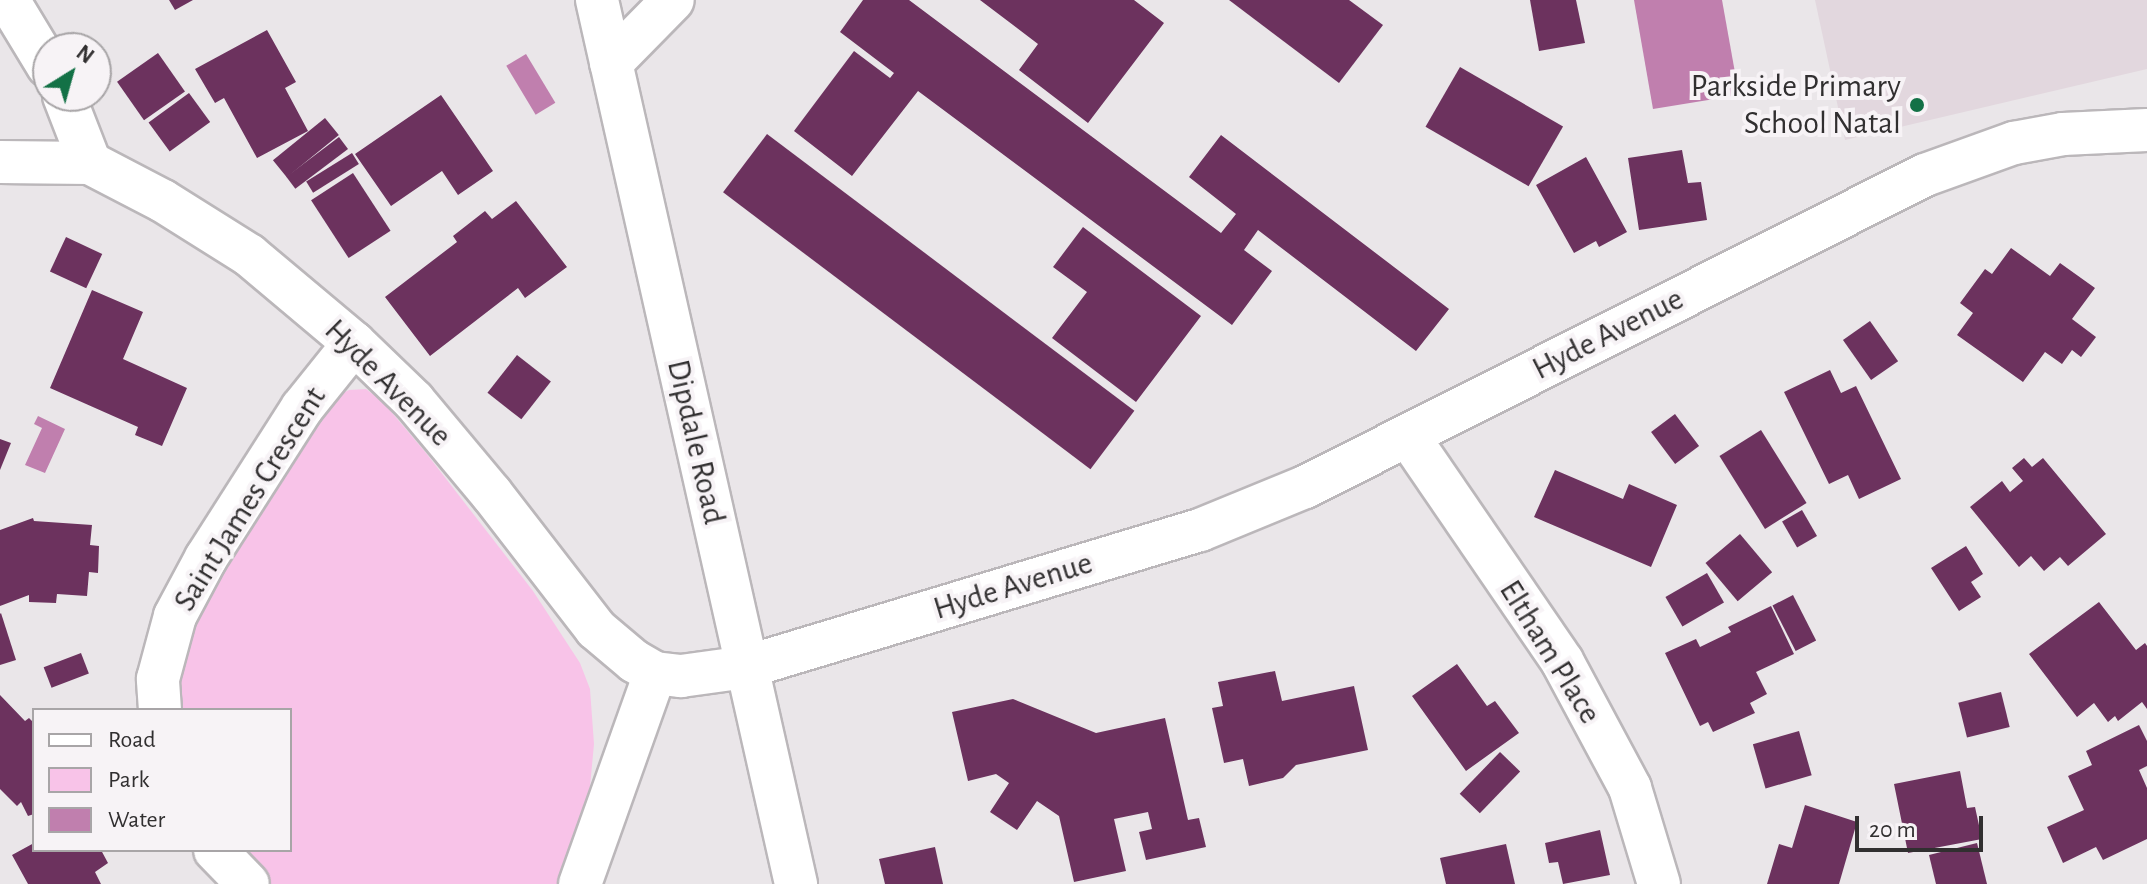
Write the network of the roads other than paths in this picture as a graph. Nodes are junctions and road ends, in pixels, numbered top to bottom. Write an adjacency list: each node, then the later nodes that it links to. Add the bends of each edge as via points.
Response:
1 (8, 0): 4 (street)
2 (597, 0): 5 (street, Dipdale Road)
3 (673, 0): 5 (street)
4 (32, 40)
5 (611, 63): 12 (street, Dipdale Road)
6 (70, 112): 9 (street)
7 (2144, 139): 11 (street, Hyde Avenue, via 2063,134 2014,143 1925,175)
8 (0, 162): 9 (street, Hyde Avenue)
9 (90, 163): 10 (street, Hyde Avenue, via 249,255)
10 (354, 343): 13 (street, Hyde Avenue, via 414,401 596,629); 14 (street, Saint James Crescent, via 302,408 175,616 158,679)
11 (1408, 436): 12 (street, Hyde Avenue, via 1305,487 1200,530); 19 (street, Eltham Place, via 1562,661 1630,788)
12 (746, 667): 13 (street, Hyde Avenue, via 681,676); 18 (street, Dipdale Road)
13 (655, 673): 17 (street)
14 (160, 708)
15 (217, 852): 16 (street)
16 (248, 884)
17 (580, 884)
18 (796, 884)
19 (1659, 884)

